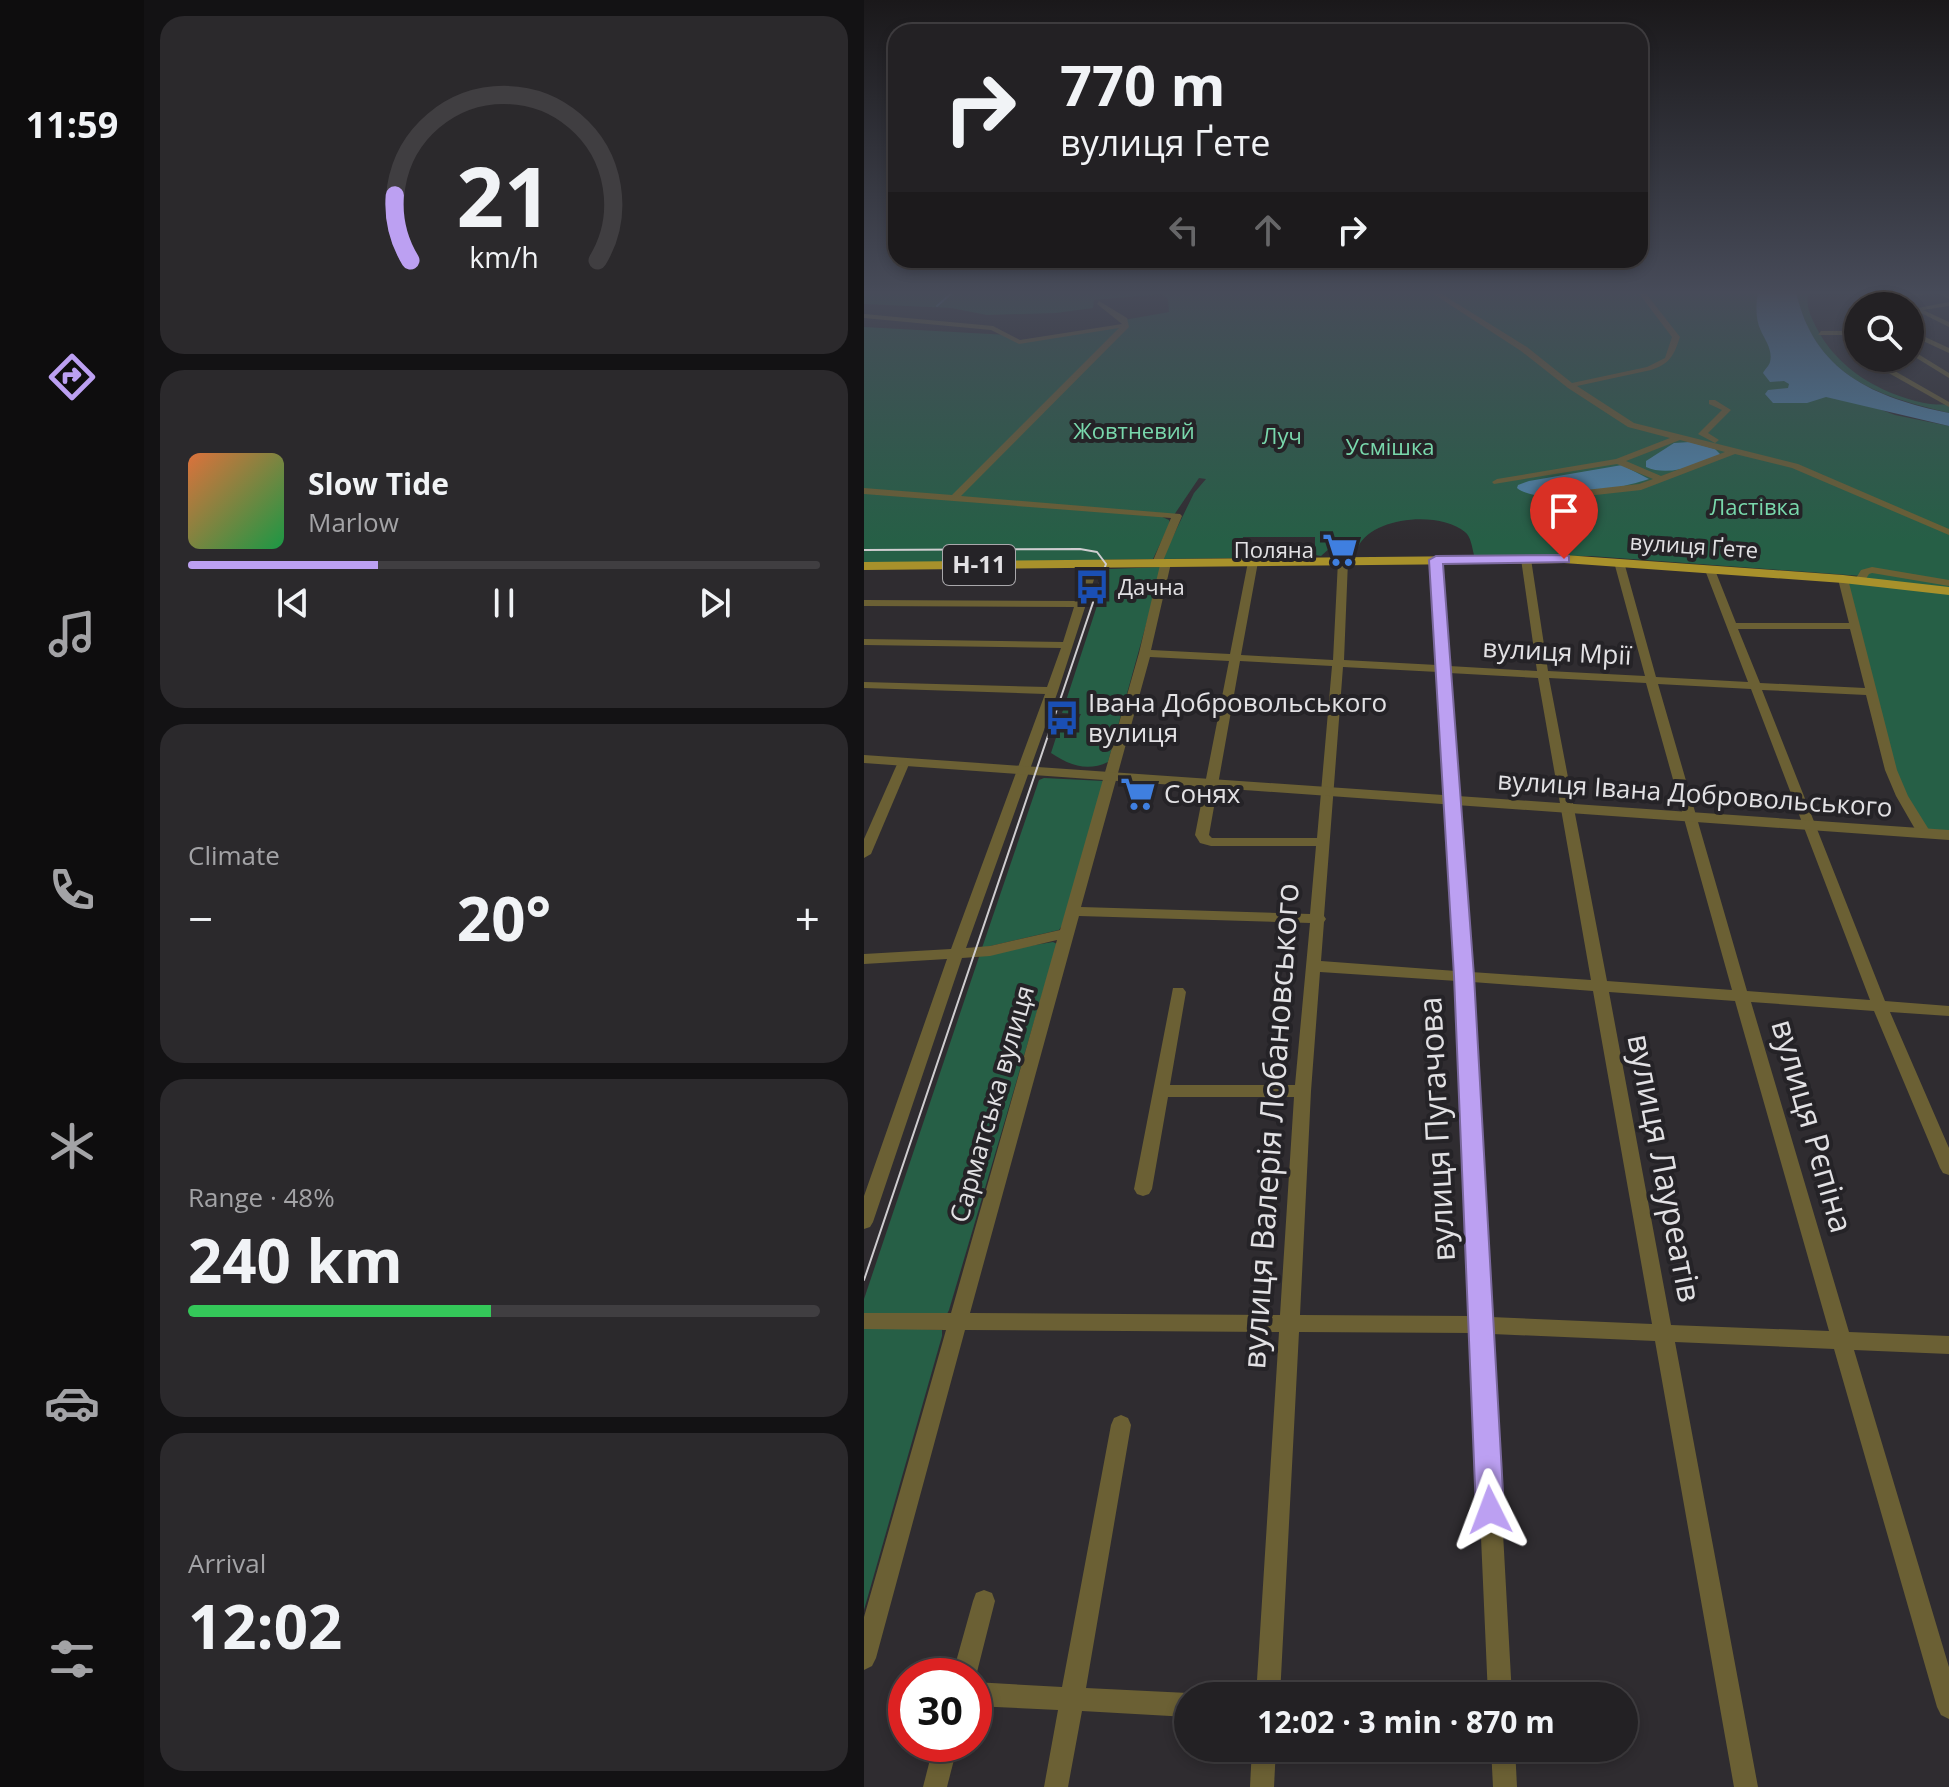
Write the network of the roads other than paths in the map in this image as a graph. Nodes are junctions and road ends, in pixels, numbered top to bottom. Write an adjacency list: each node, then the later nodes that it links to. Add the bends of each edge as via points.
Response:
1 (1078, 374): 16 (street)
2 (1556, 374): 5 (street)
3 (1613, 374): 5 (street)
4 (1895, 374): 7 (street)
5 (1571, 386): 8 (street, via 1631,425)
6 (1712, 402): 10 (street, via 1727,410 1702,434)
7 (1949, 405)
8 (1682, 436): 9 (street); 11 (street)
9 (1732, 452): 10 (street); 12 (street)
10 (1757, 457): 17 (street, via 1795,466)
11 (1618, 461): 12 (street); 13 (street)
12 (1662, 480): 15 (street, via 1609,493)
13 (1497, 482)
14 (864, 491): 16 (street)
15 (1550, 497)
16 (954, 498): 23 (street, Сарматська вулиця, via 1177,516)
17 (1949, 532)
18 (1526, 559): 19 (main road, вулиця Ґете / Н-11); 22 (main road, вулиця Ґете / Н-11); 41 (street, вулиця Лауреатів)
19 (1436, 560): 20 (main road, вулиця Ґете / Н-11); 40 (street, вулиця Пугачова)
20 (1343, 561): 21 (main road, вулиця Ґете / Н-11); 39 (street, вулиця Валерія Лобановського)
21 (1253, 562): 23 (main road, вулиця Ґете / Н-11); 38 (street)
22 (1619, 562): 26 (main road, вулиця Ґете / Н-11); 42 (street, вулиця Рєпіна)
23 (1162, 563): 24 (main road, вулиця Ґете / Н-11); 37 (street, Сарматська вулиця)
24 (1094, 564): 25 (main road, Н-11); 32 (street)
25 (864, 566)
26 (1710, 570): 27 (main road, вулиця Ґете / Н-11); 33 (street)
27 (1843, 579): 28 (main road, вулиця Ґете / Н-11); 34 (street)
28 (1860, 580): 29 (street, вулиця Ґете, via 1872,570); 30 (main road, Н-11)
29 (1949, 583)
30 (1949, 591)
31 (864, 603): 32 (street)
32 (1081, 604): 36 (street)
33 (1733, 626): 34 (street); 44 (street)
34 (1855, 626): 46 (street)
35 (864, 642): 36 (street)
36 (1067, 645): 45 (street)
37 (1145, 653): 38 (street, вулиця Мрії); 50 (street, Сарматська вулиця)
38 (1237, 658): 39 (street, вулиця Мрії); 51 (street)
39 (1338, 663): 40 (street, вулиця Мрії); 52 (street, вулиця Валерія Лобановського)
40 (1445, 668): 41 (street, вулиця Мрії); 53 (street, вулиця Пугачова)
41 (1543, 674): 42 (street, вулиця Мрії); 54 (street, вулиця Лауреатів)
42 (1650, 680): 44 (street, вулиця Мрії); 55 (street, вулиця Рєпіна)
43 (864, 685): 45 (street)
44 (1756, 686): 46 (street, вулиця Мрії); 56 (street)
45 (1052, 691): 49 (street)
46 (1871, 692): 57 (street, via 1891,770)
47 (864, 759): 48 (street, вулиця Івана Добровольського)
48 (904, 762): 49 (street, вулиця Івана Добровольського); 60 (street)
49 (1024, 771): 50 (street, вулиця Івана Добровольського); 64 (street)
50 (1110, 777): 51 (street, вулиця Івана Добровольського); 61 (street, Сарматська вулиця)
51 (1213, 783): 52 (street, вулиця Івана Добровольського); 59 (street, via 1205,840)
52 (1328, 792): 53 (street, вулиця Івана Добровольського); 59 (street, вулиця Валерія Лобановського)
53 (1452, 802): 54 (street, вулиця Івана Добровольського); 67 (street, вулиця Пугачова)
54 (1570, 810): 55 (street, вулиця Івана Добровольського); 68 (street, вулиця Лауреатів)
55 (1689, 818): 56 (street, вулиця Івана Добровольського); 70 (street, вулиця Рєпіна)
56 (1810, 826): 57 (street, вулиця Івана Добровольського); 71 (street)
57 (1924, 833): 58 (street, вулиця Івана Добровольського)
58 (1949, 835)
59 (1323, 842): 62 (street, вулиця Валерія Лобановського)
60 (864, 854)
61 (1073, 911): 62 (street); 63 (street, Сарматська вулиця)
62 (1319, 919): 66 (street, вулиця Валерія Лобановського)
63 (1067, 933): 64 (street, via 1015,947); 79 (street, Сарматська вулиця)
64 (956, 954): 65 (street); 77 (street)
65 (864, 959)
66 (1314, 966): 67 (street); 74 (street, вулиця Валерія Лобановського)
67 (1464, 976): 68 (street); 81 (street, вулиця Пугачова)
68 (1599, 986): 70 (street); 82 (street, вулиця Лауреатів)
69 (1178, 992): 73 (street)
70 (1742, 997): 71 (street); 83 (street, вулиця Рєпіна)
71 (1880, 1007): 72 (street); 75 (street)
72 (1949, 1011)
73 (1162, 1091): 74 (street); 76 (street)
74 (1303, 1091): 80 (street, вулиця Валерія Лобановського)
75 (1949, 1168)
76 (1143, 1189)
77 (864, 1222)
78 (864, 1321): 79 (street)
79 (958, 1321): 80 (street); 87 (street, Сарматська вулиця)
80 (1292, 1323): 81 (street); 89 (street, вулиця Валерія Лобановського)
81 (1480, 1325): 82 (street); 90 (street, вулиця Пугачова)
82 (1664, 1333): 83 (street); 102 (street, вулиця Лауреатів)
83 (1843, 1338): 84 (street); 94 (street, вулиця Рєпіна)
84 (1949, 1345)
85 (1121, 1425): 92 (street)
86 (984, 1601): 88 (street)
87 (864, 1658)
88 (969, 1658)
89 (1269, 1682)
90 (1499, 1682)
91 (992, 1695): 92 (street)
92 (1071, 1699): 93 (street); 99 (street)
93 (1174, 1704)
94 (1949, 1707)
95 (941, 1762): 98 (street)
96 (1263, 1762): 100 (street)
97 (1504, 1762): 101 (street)
98 (935, 1787)
99 (1056, 1787)
100 (1262, 1787)
101 (1505, 1787)
102 (1746, 1787)

